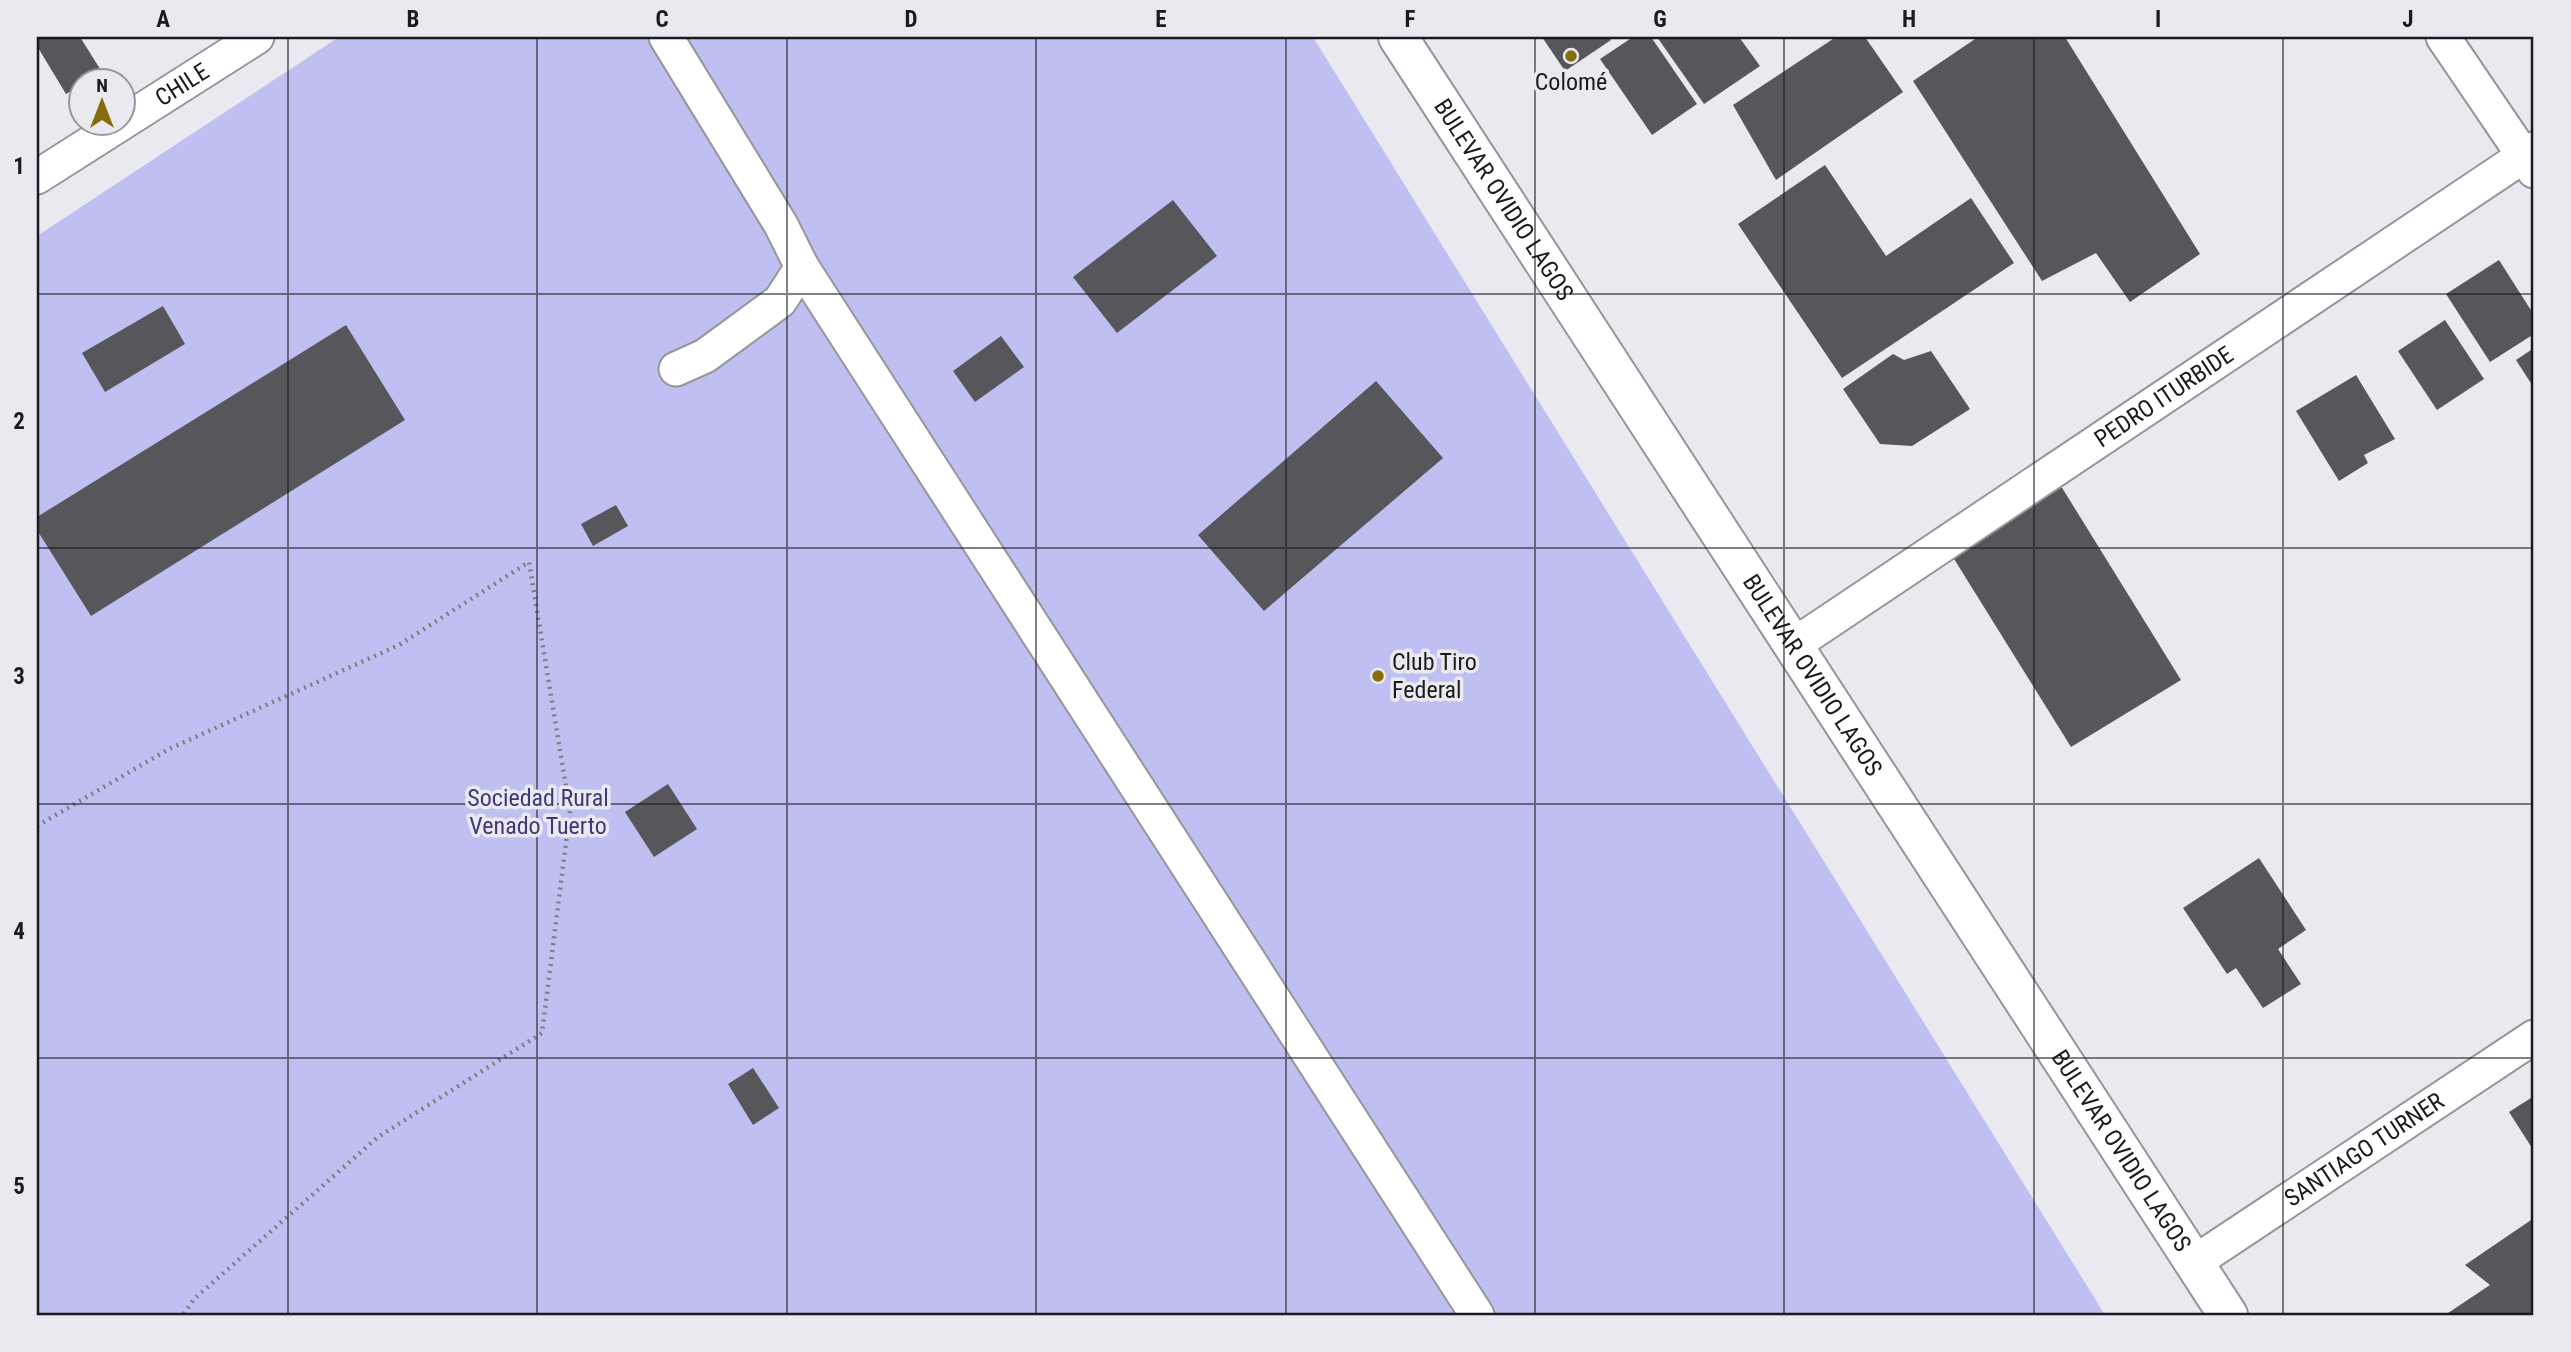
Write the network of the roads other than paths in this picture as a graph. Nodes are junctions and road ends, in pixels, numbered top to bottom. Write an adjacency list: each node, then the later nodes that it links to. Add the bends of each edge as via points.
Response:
1 (257, 37): 6 (street, CHILE)
2 (666, 37): 7 (street)
3 (1398, 37): 9 (highway, BULEVAR OVIDIO LAGOS)
4 (2443, 37): 5 (street)
5 (2531, 159): 9 (street, PEDRO ITURBIDE)
6 (37, 177)
7 (802, 267): 8 (street, via 780,301 705,356); 12 (street)
8 (676, 369)
9 (1795, 644): 11 (highway, BULEVAR OVIDIO LAGOS)
10 (2534, 1037): 11 (street, SANTIAGO TURNER)
11 (2195, 1262): 13 (highway, BULEVAR OVIDIO LAGOS)
12 (1477, 1315)
13 (2228, 1315)

